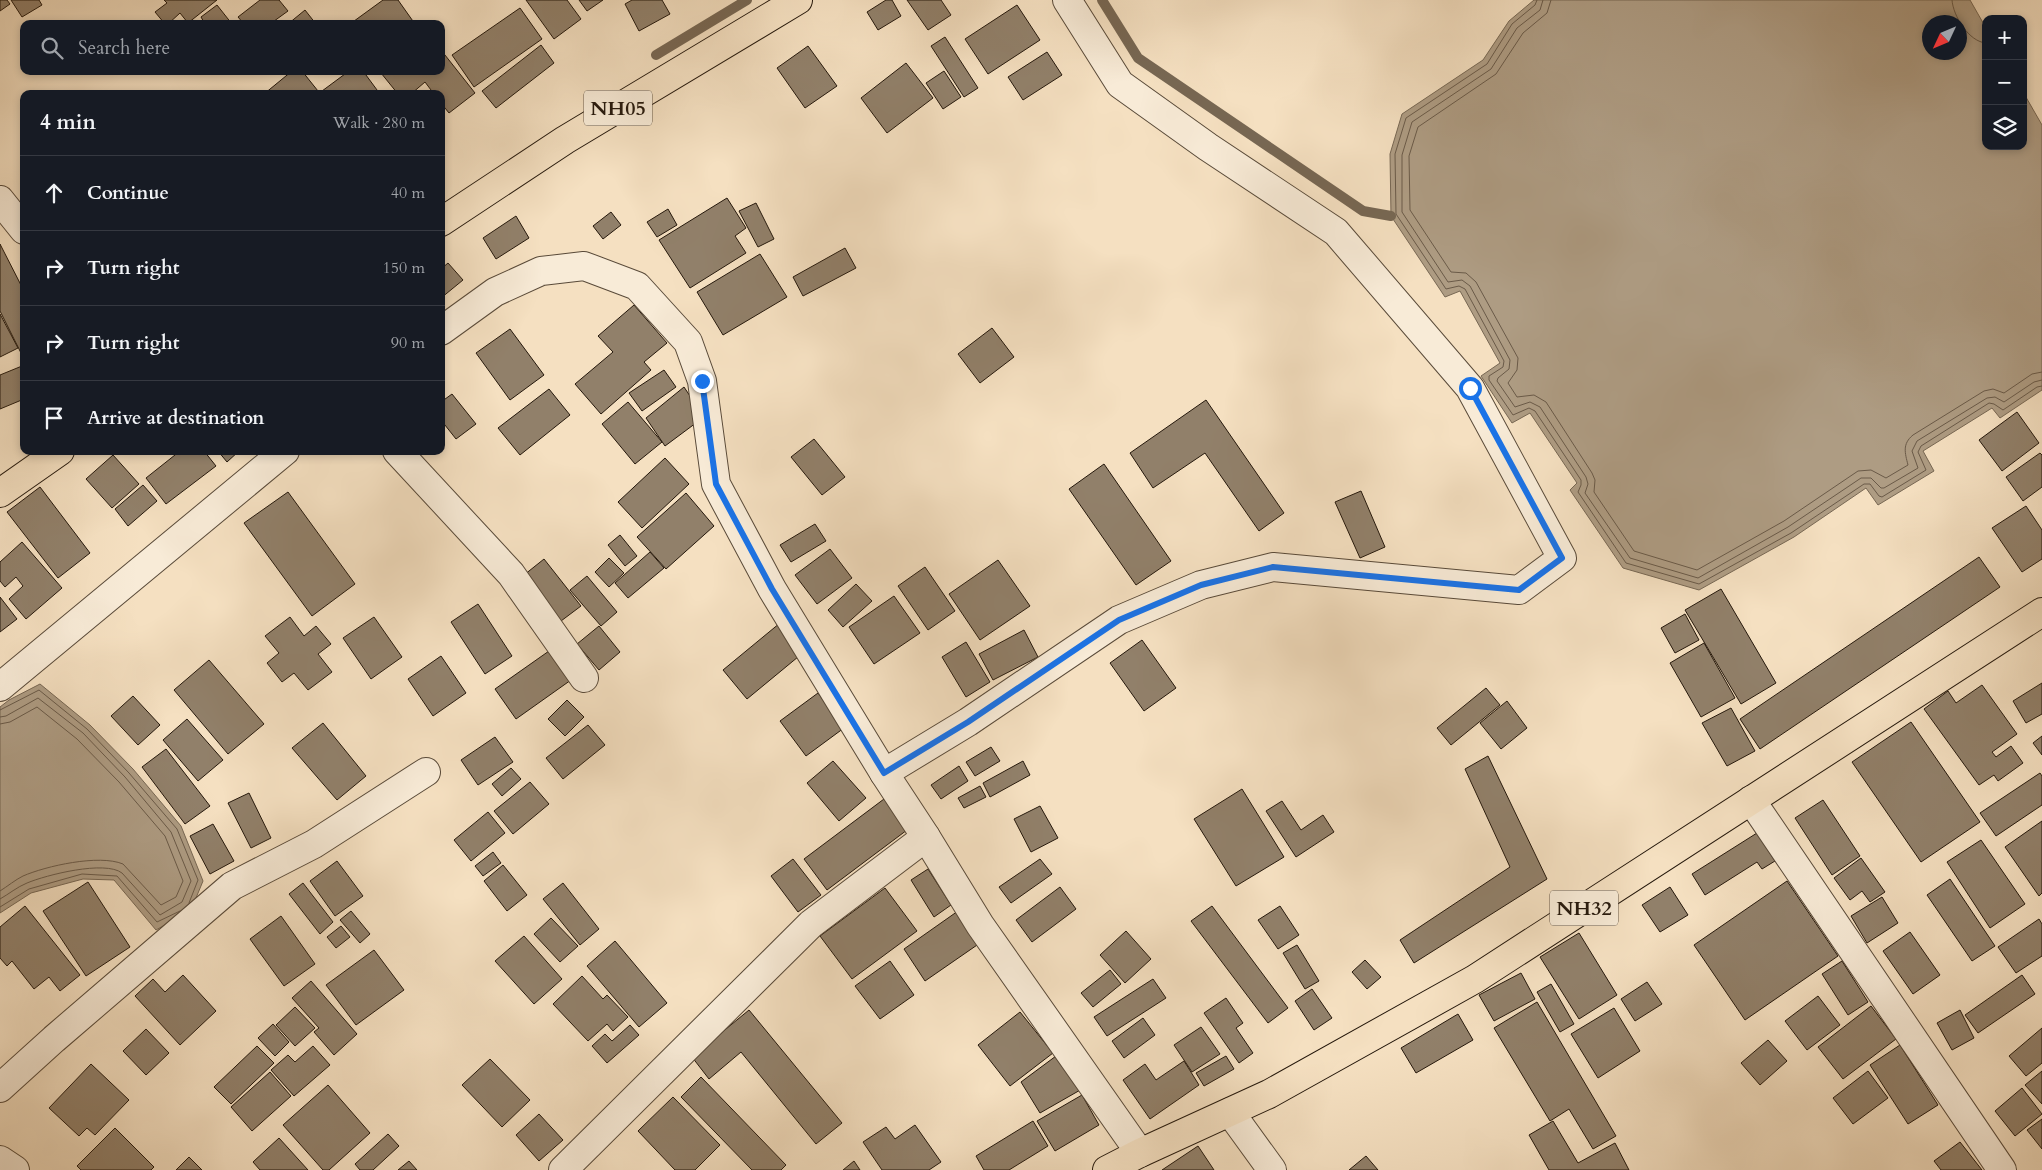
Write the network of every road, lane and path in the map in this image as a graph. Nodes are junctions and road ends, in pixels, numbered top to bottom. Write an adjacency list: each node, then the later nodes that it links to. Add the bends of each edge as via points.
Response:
1 (798, 0): 4 (main road, NH05, via 565,140)
2 (1067, 0): 15 (street, via 1120,84 1336,232 1470,388 1562,558 1519,590 1273,567 1201,585 1119,620 968,722)
3 (0, 200): 5 (street)
4 (445, 219)
5 (20, 225)
6 (445, 328): 15 (street, via 495,292 541,271 584,266 637,286 688,342 702,381 716,484 772,589)
7 (54, 455): 10 (main road)
8 (280, 455): 13 (street)
9 (401, 455): 12 (street, via 511,574)
10 (0, 493)
11 (2042, 612): 16 (main road, NH32)
12 (584, 678)
13 (0, 687)
14 (426, 772): 18 (street, via 314,844 232,886)
15 (884, 773): 17 (street)
16 (1751, 800): 19 (main road, NH32, via 1475,980 1269,1094); 26 (street)
17 (926, 837): 20 (street, via 980,925); 23 (street, via 811,924)
18 (0, 1088)
19 (1230, 1112): 20 (main road, NH32); 25 (street)
20 (1140, 1153): 24 (main road, NH32)
21 (0, 1160): 22 (street)
22 (15, 1170)
23 (563, 1170)
24 (1107, 1170)
25 (1272, 1170)
26 (2002, 1170)

